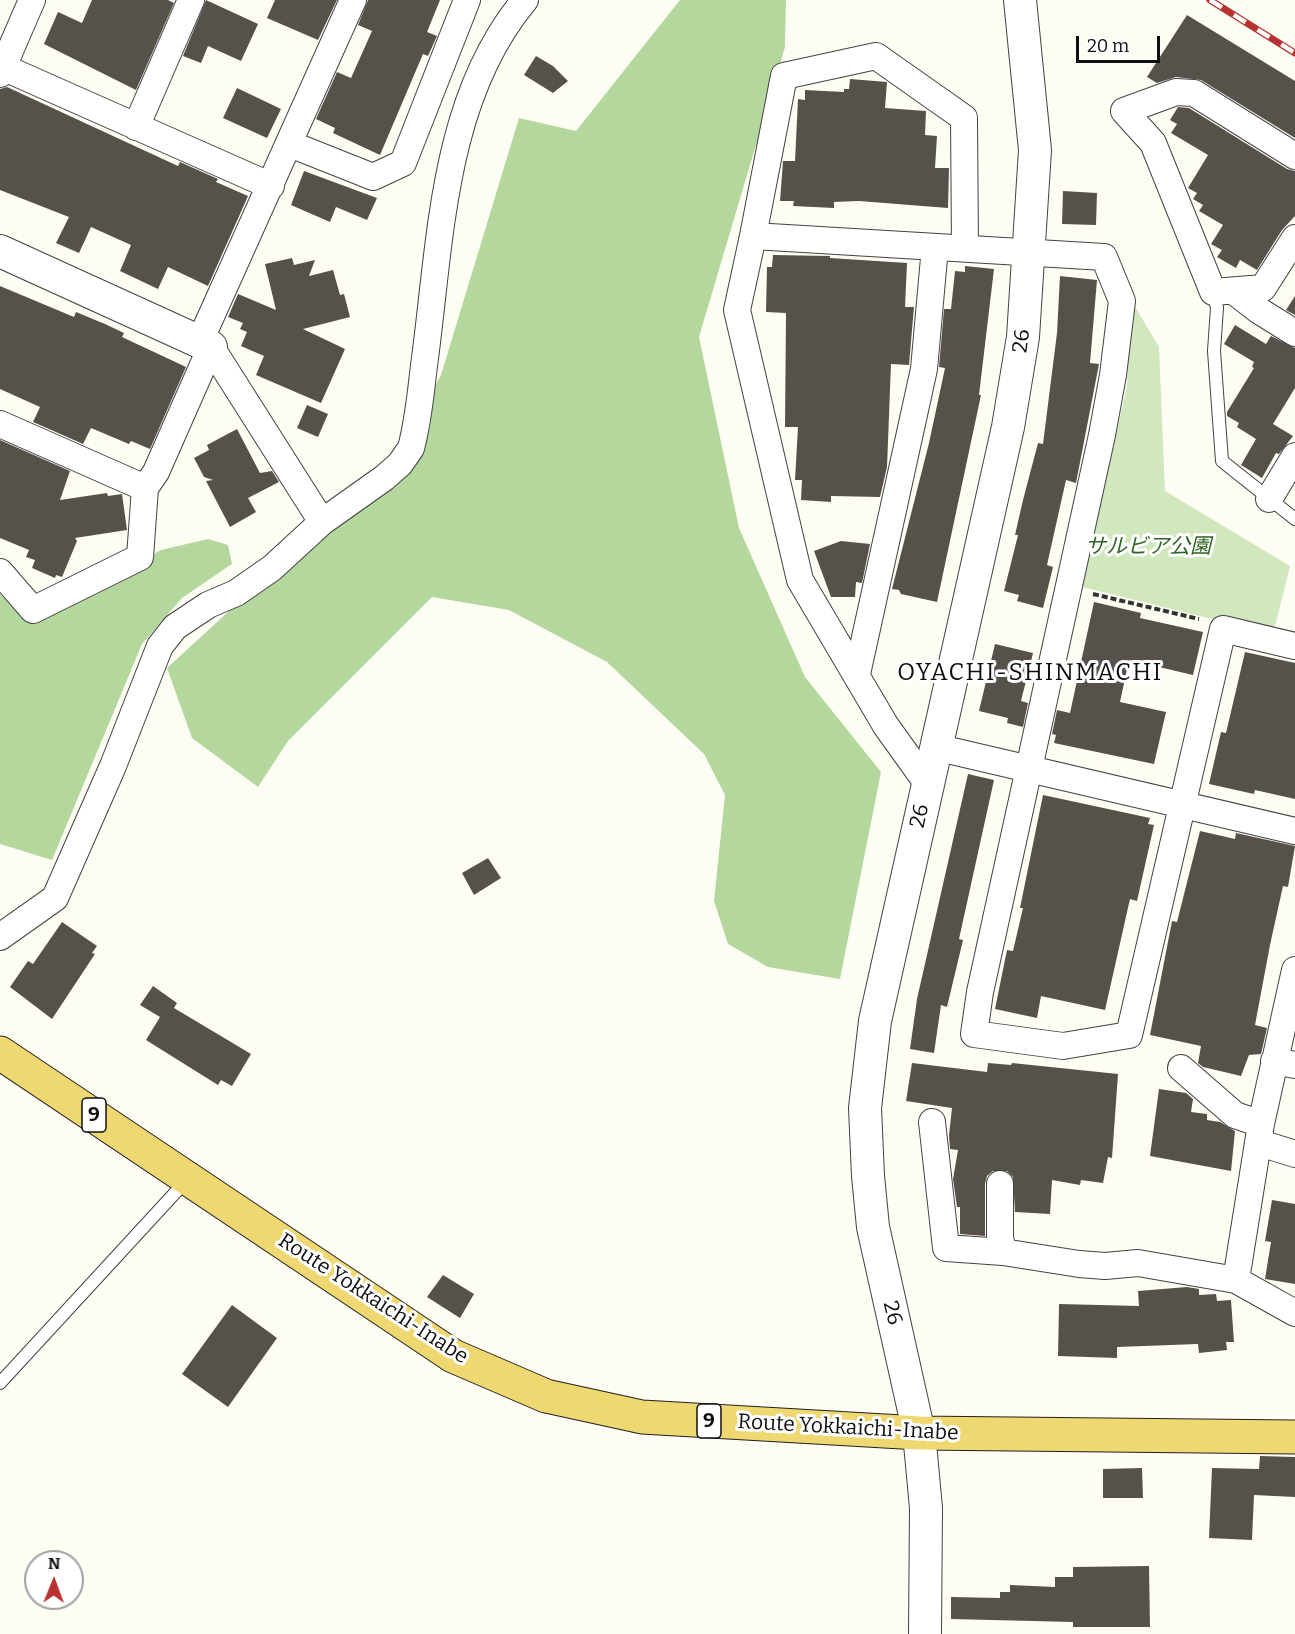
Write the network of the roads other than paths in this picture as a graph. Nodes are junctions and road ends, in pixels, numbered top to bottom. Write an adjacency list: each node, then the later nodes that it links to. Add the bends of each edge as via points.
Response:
1 (32, 0): 7 (street)
2 (191, 0): 8 (street)
3 (353, 0): 9 (street)
4 (467, 0): 9 (street, via 403,163 373,177)
5 (525, 0): 26 (street, via 508,20 479,78 453,154 411,448 384,478)
6 (1020, 0): 17 (street, 26, via 1035,150)
7 (1, 69): 8 (street)
8 (136, 127): 11 (street)
9 (290, 144): 11 (street)
10 (1295, 156): 18 (street, via 1194,93 1176,92 1124,111 1153,142)
11 (271, 186): 20 (street)
12 (753, 236): 14 (street); 15 (street, via 784,76 876,56 964,118); 29 (street, via 738,310 800,580)
13 (1295, 238): 18 (street, via 1263,288)
14 (935, 247): 15 (street); 29 (street, via 924,369)
15 (965, 248): 17 (street)
16 (0, 251): 20 (street)
17 (1029, 254): 30 (street, 26, via 1023,337 1008,427); 31 (street, via 1104,257 1122,301 1102,435)
18 (1224, 292): 19 (street); 24 (lane, via 1217,308 1214,351 1222,460)
19 (1295, 333)
20 (206, 344): 23 (street, via 156,472); 26 (street)
21 (0, 424): 23 (street)
22 (1295, 456): 24 (street)
23 (145, 488): 27 (street, via 140,557 33,610)
24 (1269, 499): 25 (lane)
25 (1295, 519)
26 (322, 522): 35 (street, via 272,568 175,627 160,646 54,898)
27 (0, 572)
28 (1295, 646): 33 (street, via 1223,629)
29 (857, 674): 32 (street, via 886,726)
30 (935, 747): 31 (street); 32 (street, 26)
31 (1028, 768): 33 (street); 33 (street, via 974,1034 1063,1046 1129,1035)
32 (927, 783): 49 (street, 26, via 875,1021 865,1108 873,1227)
33 (1183, 805): 34 (street)
34 (1295, 831)
35 (0, 937)
36 (1295, 970): 38 (street)
37 (0, 1053): 43 (main road, Route Yokkaichi-Inabe / 9)
38 (1285, 1063): 41 (street)
39 (1181, 1068): 41 (street)
40 (932, 1122): 45 (street, via 946,1248)
41 (1261, 1133): 42 (street); 46 (street)
42 (1295, 1154)
43 (189, 1178): 48 (lane); 49 (main road, Route Yokkaichi-Inabe / 9, via 453,1356 546,1396 642,1417)
44 (1000, 1184): 45 (street)
45 (1003, 1252): 46 (street, via 1079,1264 1138,1263)
46 (1236, 1280): 47 (street)
47 (1295, 1313)
48 (0, 1383)
49 (919, 1433): 50 (main road, Route Yokkaichi-Inabe / 9); 51 (street, 26, via 926,1508)
50 (1295, 1437)
51 (925, 1634)

